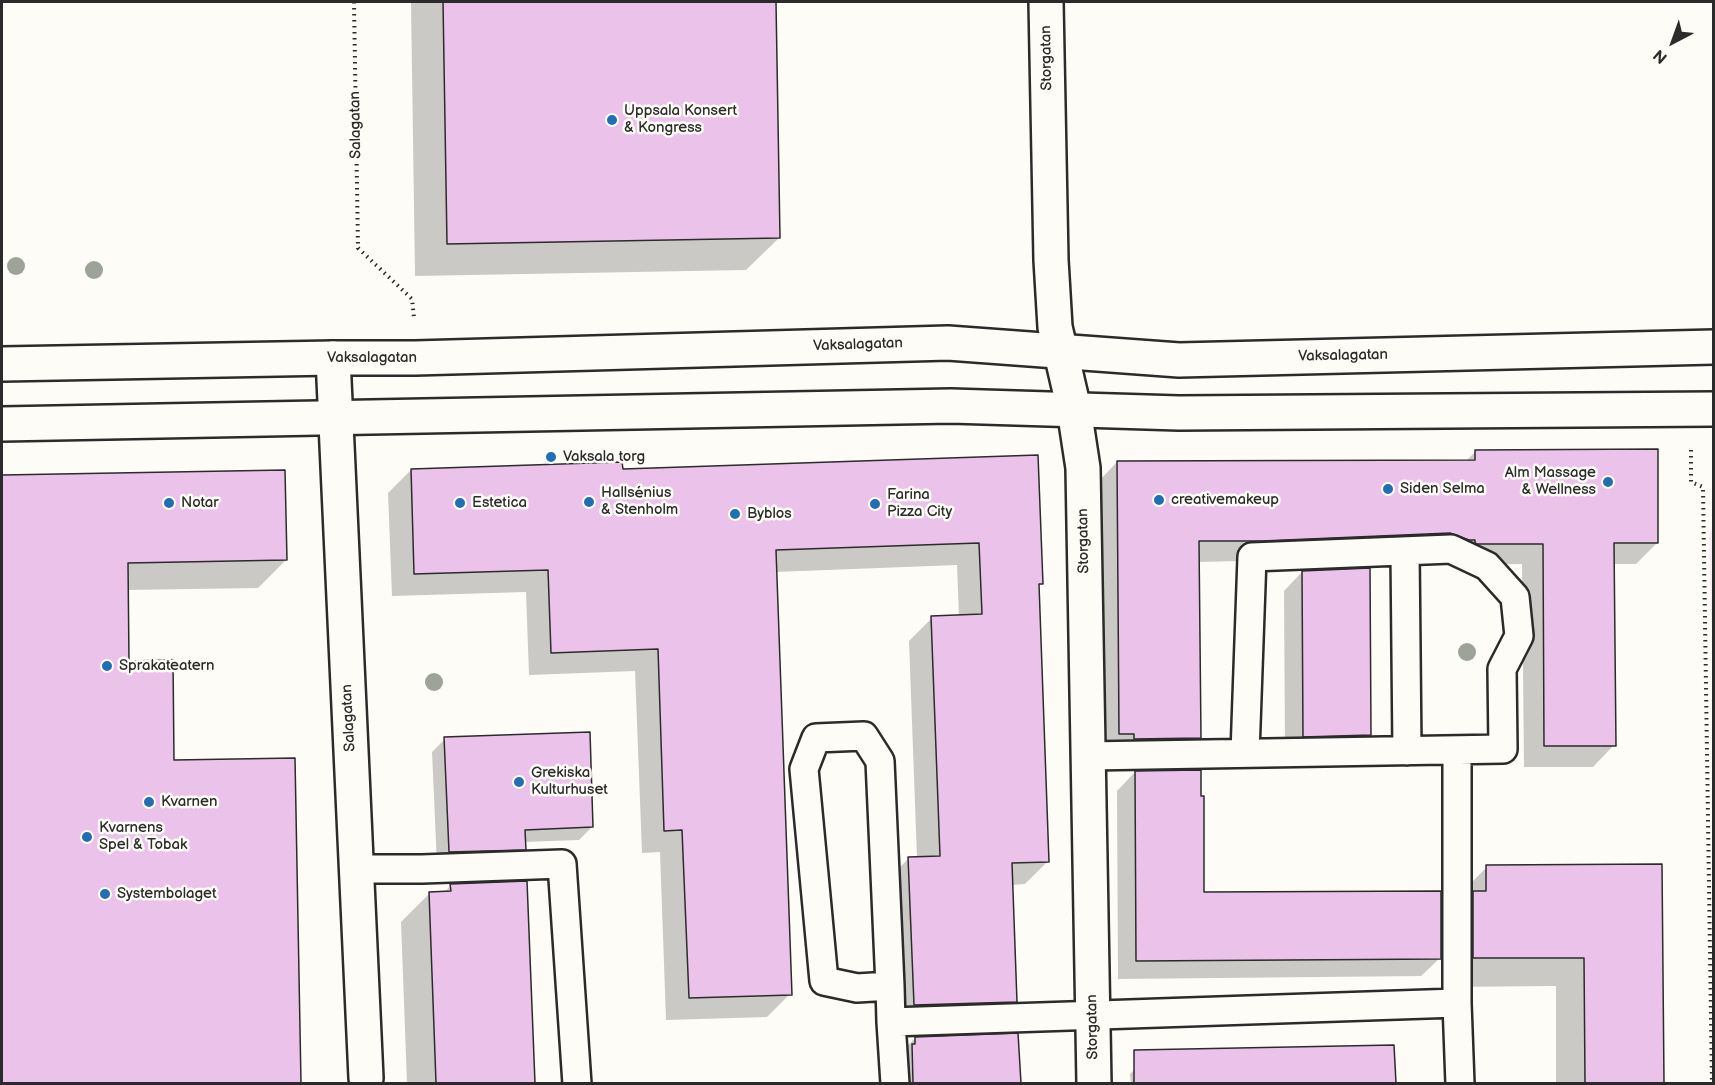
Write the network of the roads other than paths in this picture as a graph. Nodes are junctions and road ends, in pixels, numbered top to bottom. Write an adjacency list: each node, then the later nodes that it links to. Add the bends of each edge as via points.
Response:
1 (1046, 2): 3 (main road, Storgatan, via 1051,260 1055,327)
2 (1713, 347): 3 (main road, Vaksalagatan, via 1197,360)
3 (1061, 351): 4 (main road, Vaksalagatan, via 948,343); 6 (main road, Storgatan)
4 (333, 358): 5 (main road, Vaksalagatan); 8 (main road, Salagatan)
5 (2, 364)
6 (1074, 409): 7 (main road, via 1191,413); 8 (main road, via 927,406); 14 (main road, Storgatan, via 1083,468)
7 (1713, 409)
8 (335, 417): 9 (main road); 15 (main road, Salagatan)
9 (2, 424)
10 (1405, 551): 11 (lane, via 1451,549 1487,566 1515,597 1519,636 1502,669 1503,749); 12 (lane); 13 (lane, via 1252,557)
11 (1457, 750): 12 (lane); 17 (lane)
12 (1407, 751): 13 (lane)
13 (1245, 753): 14 (lane)
14 (1088, 756): 18 (main road, Storgatan)
15 (357, 869): 20 (main road, Salagatan); 21 (lane, via 562,864)
16 (890, 986): 16 (lane, via 880,761 864,736 816,738 804,769 824,981 857,988); 19 (lane)
17 (1457, 1004): 18 (lane); 24 (lane)
18 (1093, 1016): 19 (lane); 23 (main road, Storgatan)
19 (891, 1022): 22 (lane)
20 (366, 1078)
21 (577, 1083)
22 (895, 1083)
23 (1094, 1083)
24 (1460, 1083)

